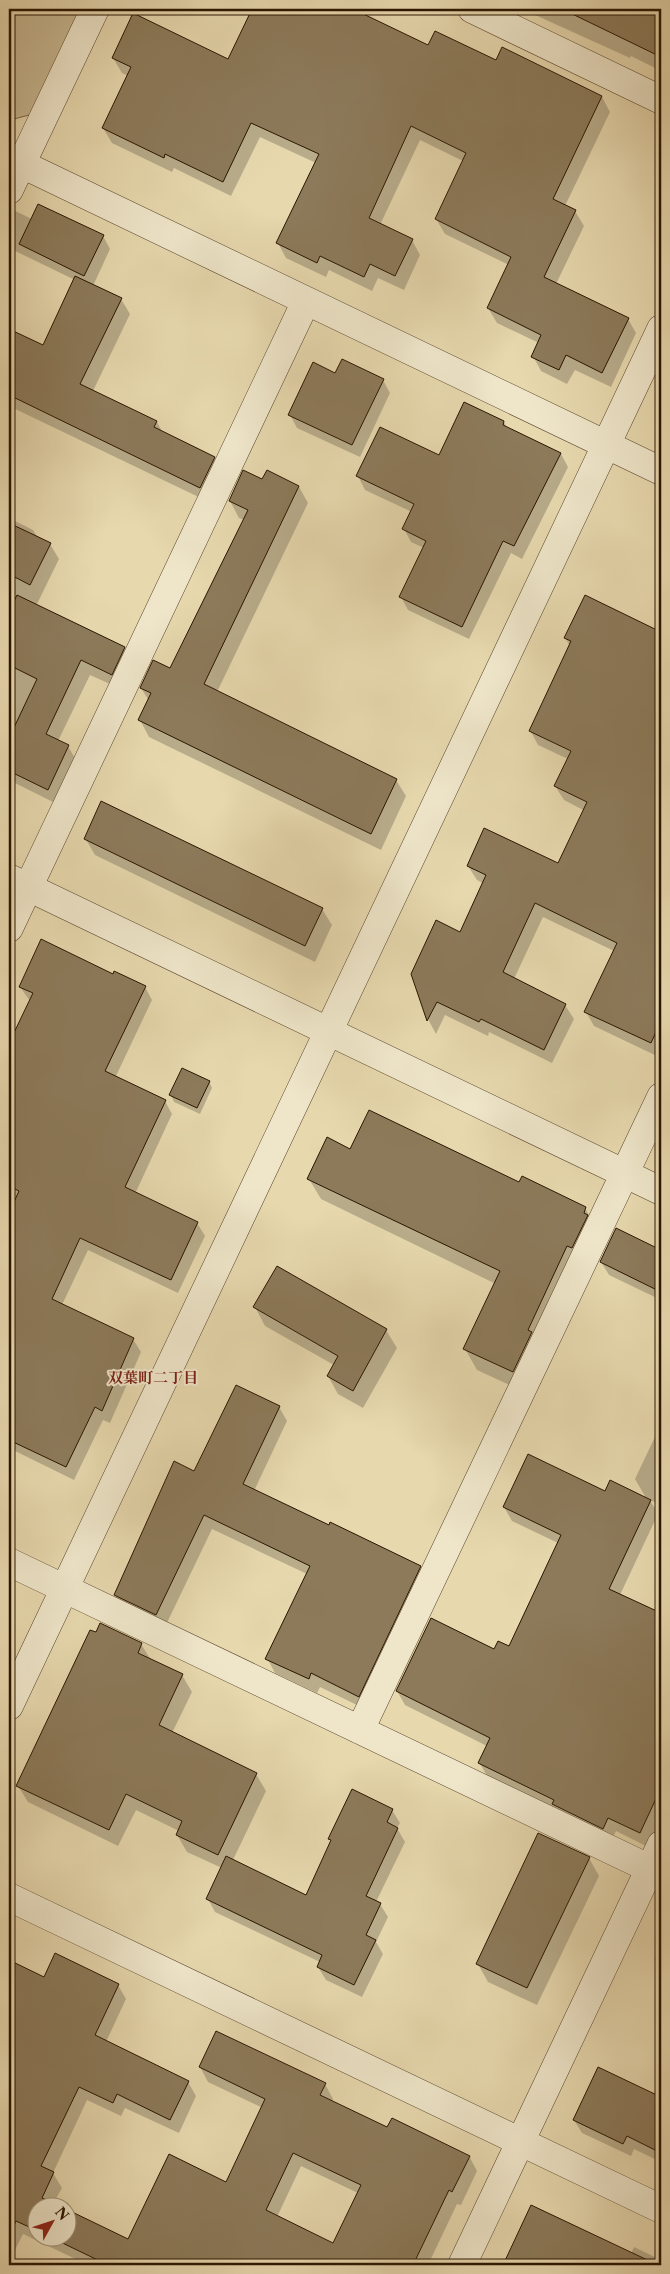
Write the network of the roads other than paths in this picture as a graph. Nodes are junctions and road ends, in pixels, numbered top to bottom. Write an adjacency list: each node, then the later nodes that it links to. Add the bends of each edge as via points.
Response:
1 (95, 9): 4 (street)
2 (472, 9): 3 (street)
3 (661, 100)
4 (15, 161): 5 (street); 6 (street)
5 (9, 190)
6 (306, 301): 8 (street); 10 (street)
7 (661, 329): 8 (street)
8 (606, 444): 9 (street); 12 (street)
9 (661, 471)
10 (18, 883): 11 (street); 12 (street)
11 (9, 928)
12 (329, 1031): 14 (street); 17 (street)
13 (661, 1097): 14 (street)
14 (625, 1173): 15 (street); 19 (street)
15 (661, 1191)
16 (9, 1562): 17 (street)
17 (65, 1588): 18 (street); 19 (street)
18 (9, 1706)
19 (360, 1730): 20 (street)
20 (658, 1862): 22 (street)
21 (9, 1897): 22 (street)
22 (520, 2142): 23 (street); 24 (street)
23 (661, 2209)
24 (462, 2265)

